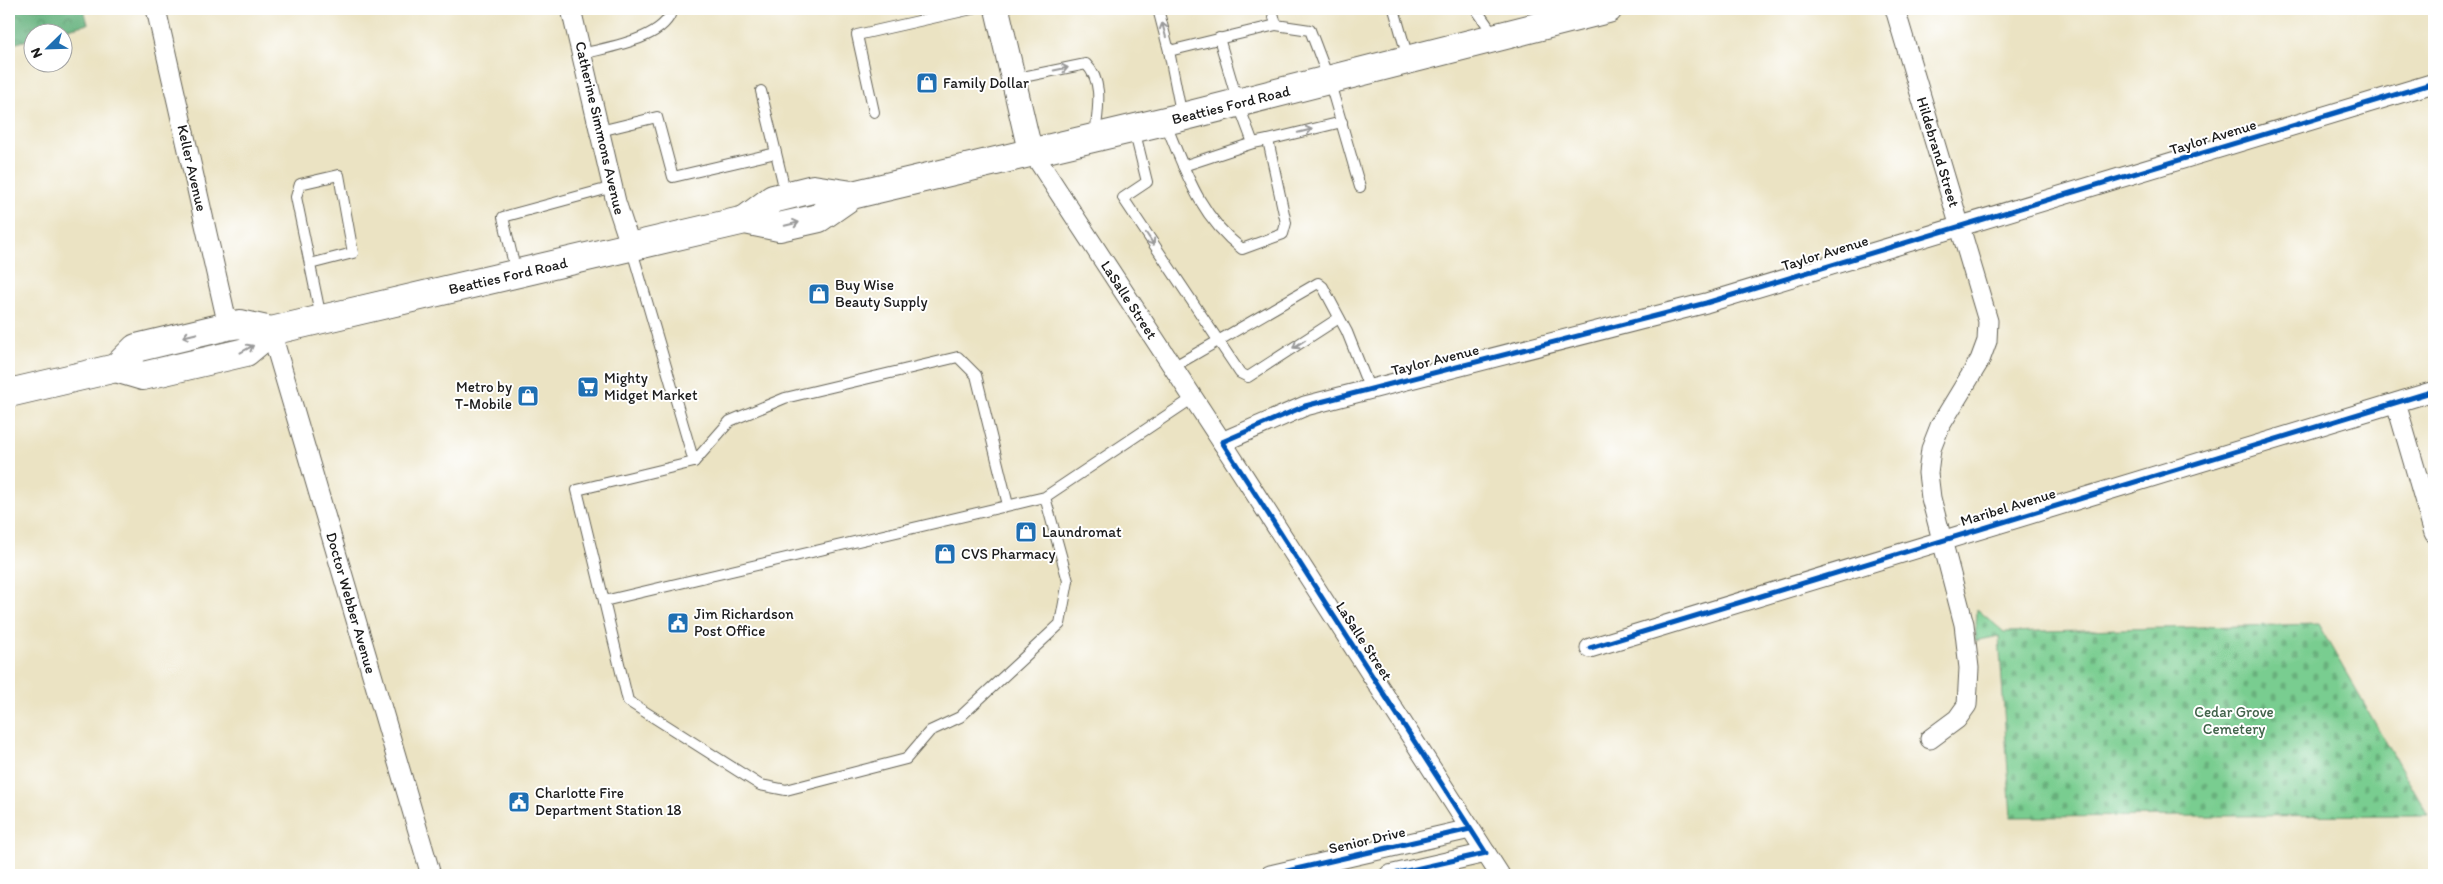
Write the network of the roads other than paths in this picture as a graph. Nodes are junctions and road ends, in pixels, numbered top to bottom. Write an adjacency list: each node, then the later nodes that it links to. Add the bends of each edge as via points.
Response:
1 (156, 9): 45 (street, Keller Avenue)
2 (571, 9): 16 (street, Catherine Simmons Avenue)
3 (672, 9): 16 (lane, via 665,25 647,36)
4 (972, 9): 23 (lane, via 857,35)
5 (997, 9): 18 (street, LaSalle Street)
6 (1158, 9): 15 (lane, one-way to 6)
7 (1272, 9): 12 (lane)
8 (1394, 9): 17 (lane)
9 (1476, 9): 14 (lane)
10 (1608, 9): 14 (main road, Beatties Ford Road, via 1545,21)
11 (1895, 9): 39 (street, Hildebrand Street)
12 (1276, 25): 13 (lane); 19 (lane, via 1310,30)
13 (1219, 38): 15 (lane); 22 (lane)
14 (1496, 38): 17 (main road, Beatties Ford Road)
15 (1169, 51): 24 (lane)
16 (582, 54): 27 (street, Catherine Simmons Avenue)
17 (1408, 60): 19 (main road, Beatties Ford Road)
18 (1013, 78): 28 (lane, one-way to 28, via 1086,64 1094,71 1099,90); 32 (street, LaSalle Street)
19 (1329, 80): 22 (main road, Beatties Ford Road); 25 (lane)
20 (2434, 83): 39 (street, Taylor Avenue)
21 (761, 91): 31 (lane)
22 (1238, 103): 24 (main road, Beatties Ford Road); 30 (lane)
23 (874, 112)
24 (1173, 119): 26 (main road, Beatties Ford Road); 33 (lane)
25 (1342, 122): 29 (lane, one-way to 25); 35 (lane)
26 (1134, 129): 28 (main road, Beatties Ford Road); 47 (lane, one-way to 47, via 1147,182 1123,198)
27 (600, 131): 31 (lane, via 657,117 673,177); 34 (street, Catherine Simmons Avenue)
28 (1095, 138): 32 (main road, Beatties Ford Road)
29 (1268, 140): 30 (lane); 33 (lane, via 1286,223 1282,234 1242,249 1210,218)
30 (1254, 143): 33 (lane)
31 (776, 153): 36 (lane)
32 (1033, 153): 37 (main road, Beatties Ford Road); 48 (street, LaSalle Street)
33 (1183, 166)
34 (613, 187): 40 (street, Catherine Simmons Avenue); 42 (lane, via 503,217)
35 (1360, 187)
36 (786, 195): 37 (main road, Beatties Ford Road, via 813,189); 38 (main road, Beatties Ford Road, via 773,198)
37 (852, 195): 38 (main road, Beatties Ford Road, one-way to 37, via 779,227 820,218)
38 (744, 220): 40 (main road, Beatties Ford Road)
39 (1960, 225): 50 (street, Taylor Avenue, via 1706,303); 60 (street, Hildebrand Street, via 1988,321 1987,341 1980,360 1940,426 1931,449 1928,473 1931,498)
40 (630, 247): 42 (main road, Beatties Ford Road); 56 (lane)
41 (310, 264): 41 (lane, via 296,196 300,184 339,175 353,253); 44 (lane)
42 (516, 274): 44 (main road, Beatties Ford Road)
43 (1339, 318): 47 (lane, via 1318,283); 47 (lane, one-way to 47, via 1248,377 1240,373); 50 (lane)
44 (321, 319): 46 (main road, Beatties Ford Road)
45 (228, 326): 46 (main road, Beatties Ford Road, via 240,324); 49 (main road, Beatties Ford Road, one-way to 49, via 136,348)
46 (271, 331): 49 (main road, Beatties Ford Road, one-way to 46, via 143,376 246,352); 66 (street, Doctor Webber Avenue)
47 (1218, 340): 48 (lane)
48 (1173, 367): 53 (street, LaSalle Street)
49 (116, 368): 52 (main road, Beatties Ford Road)
50 (1370, 390): 55 (street, Taylor Avenue, via 1305,406)
51 (2434, 391): 54 (street, Maribel Avenue)
52 (9, 393)
53 (1193, 398): 55 (street, LaSalle Street); 57 (lane)
54 (2396, 403): 59 (street); 60 (street, Maribel Avenue)
55 (1222, 442): 64 (street, LaSalle Street)
56 (694, 462): 58 (lane, via 730,421 785,398 958,357 976,375); 61 (lane, via 577,490)
57 (1045, 497): 58 (lane); 61 (lane, via 1068,581 1060,624 960,717 930,731 906,759 786,790 760,785 628,701)
58 (1008, 505): 61 (lane)
59 (2434, 533)
60 (1942, 540): 62 (street, Maribel Avenue); 63 (street, Hildebrand Street, via 1964,624 1969,692 1963,711)
61 (604, 601)
62 (1590, 648)
63 (1930, 739)
64 (1470, 829): 65 (street, LaSalle Street); 67 (street, Senior Drive)
65 (1486, 853): 68 (street); 69 (street, LaSalle Street)
66 (431, 875)
67 (1270, 875)
68 (1390, 875)
69 (1500, 875)

